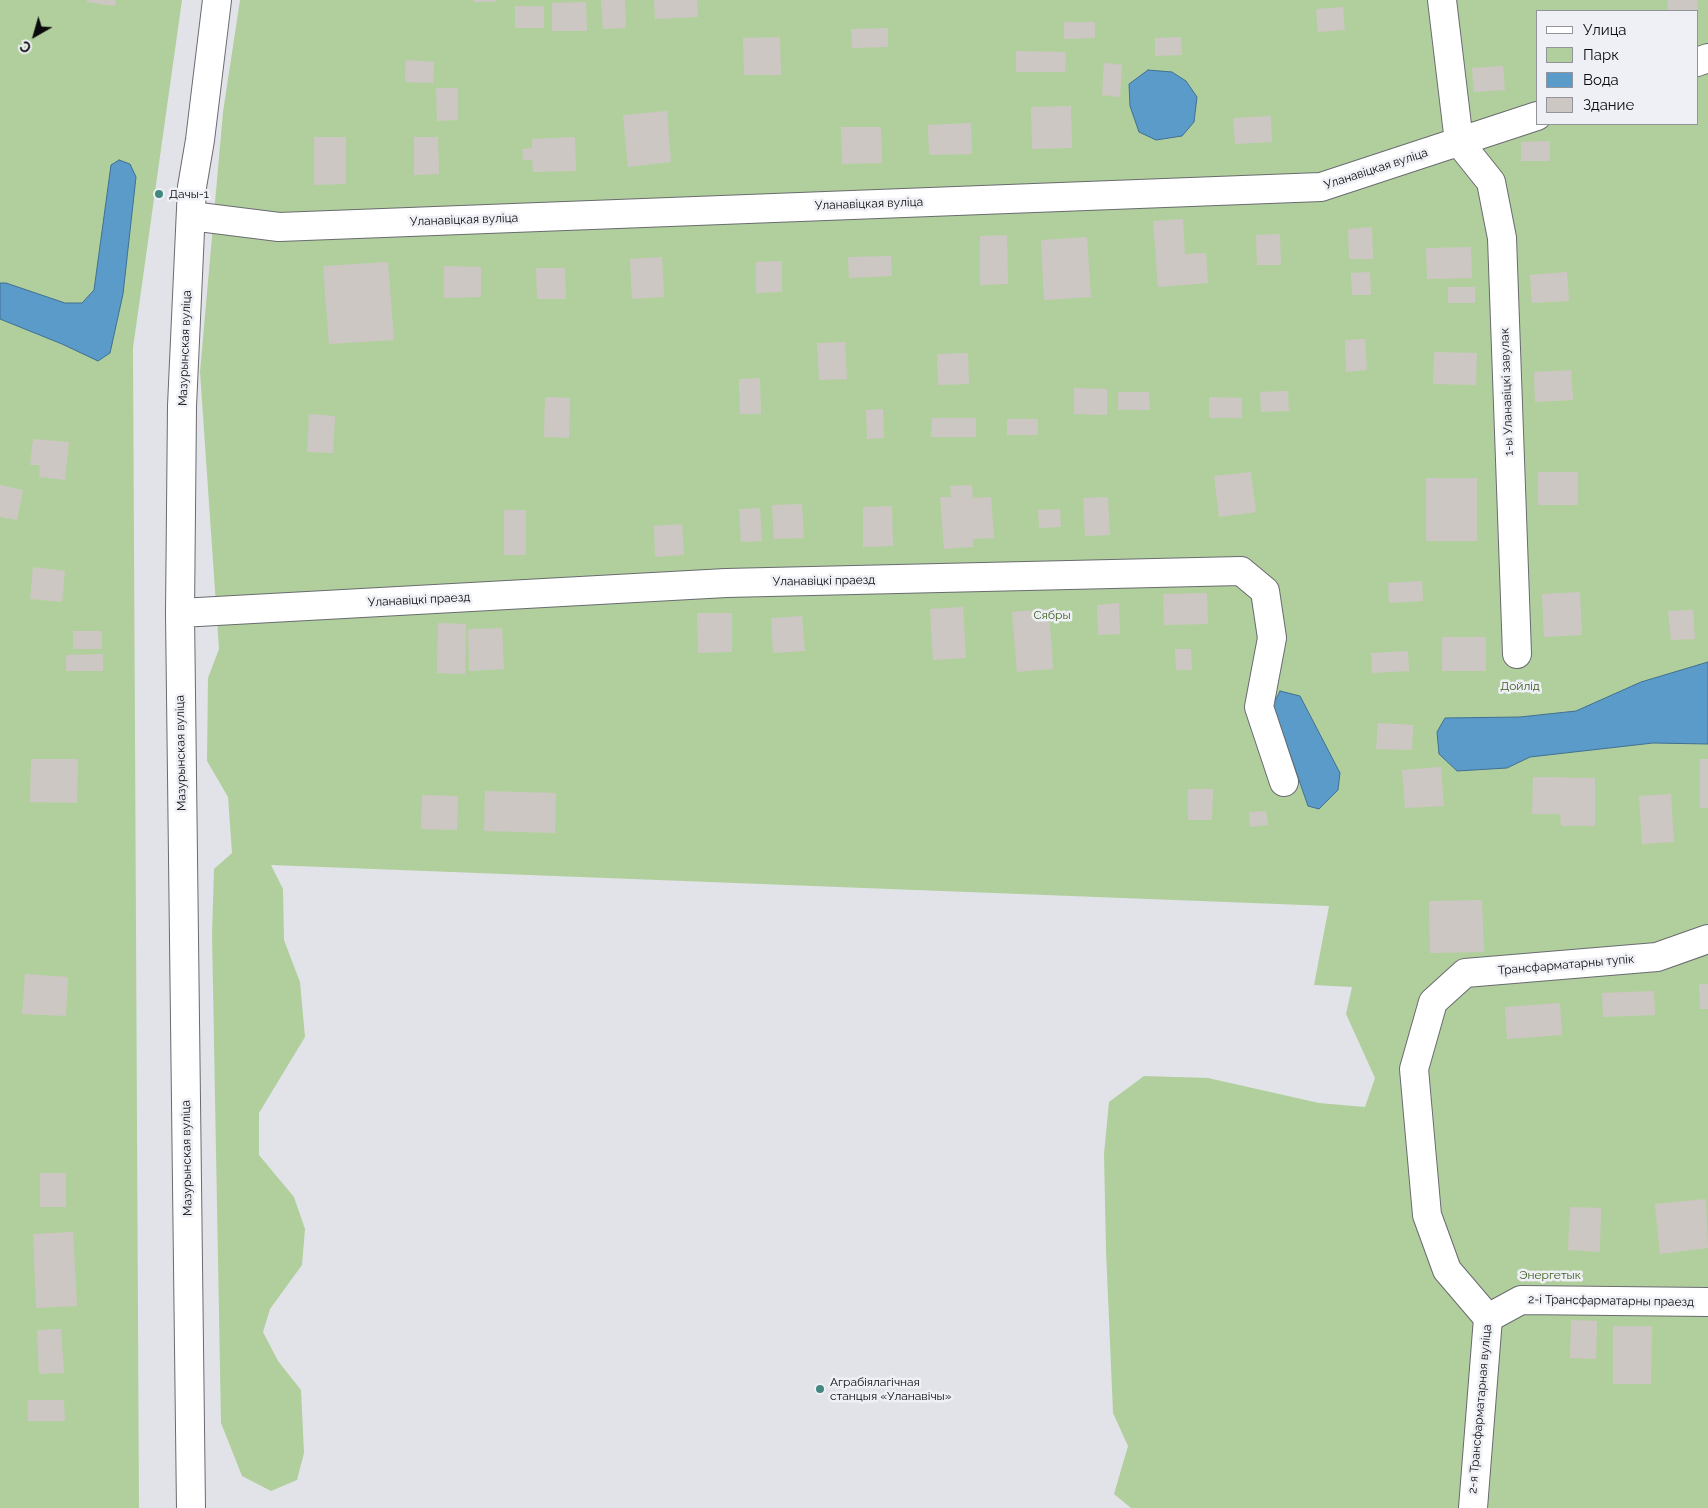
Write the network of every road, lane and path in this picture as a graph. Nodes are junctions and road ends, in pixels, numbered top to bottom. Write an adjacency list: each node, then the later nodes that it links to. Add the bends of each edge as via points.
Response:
1 (217, 0): 5 (street, Мазурынская вуліца)
2 (1442, 0): 4 (street)
3 (1536, 116): 4 (street, Уланавіцкая вуліца)
4 (1459, 142): 5 (street, Уланавіцкая вуліца, via 1322,187 279,227); 7 (street, 1-ы Уланавіцкі завулак, via 1491,182 1502,238)
5 (191, 216): 6 (street, Мазурынская вуліца, via 182,406)
6 (180, 613): 8 (street, Уланавіцкі праезд, via 726,583 1241,571 1265,591 1272,638 1259,707); 13 (street, Мазурынская вуліца)
7 (1517, 654)
8 (1284, 782)
9 (1708, 939): 10 (street, Трансфарматарны тупік, via 1657,957 1465,973)
10 (1433, 1002): 12 (street, 2-я Трансфарматарная вуліца, via 1414,1069 1427,1215 1447,1270)
11 (1708, 1302): 12 (street, 2-і Трансфарматарны праезд, via 1521,1300)
12 (1488, 1318): 14 (street, 2-я Трансфарматарная вуліца)
13 (191, 1508)
14 (1473, 1508)

